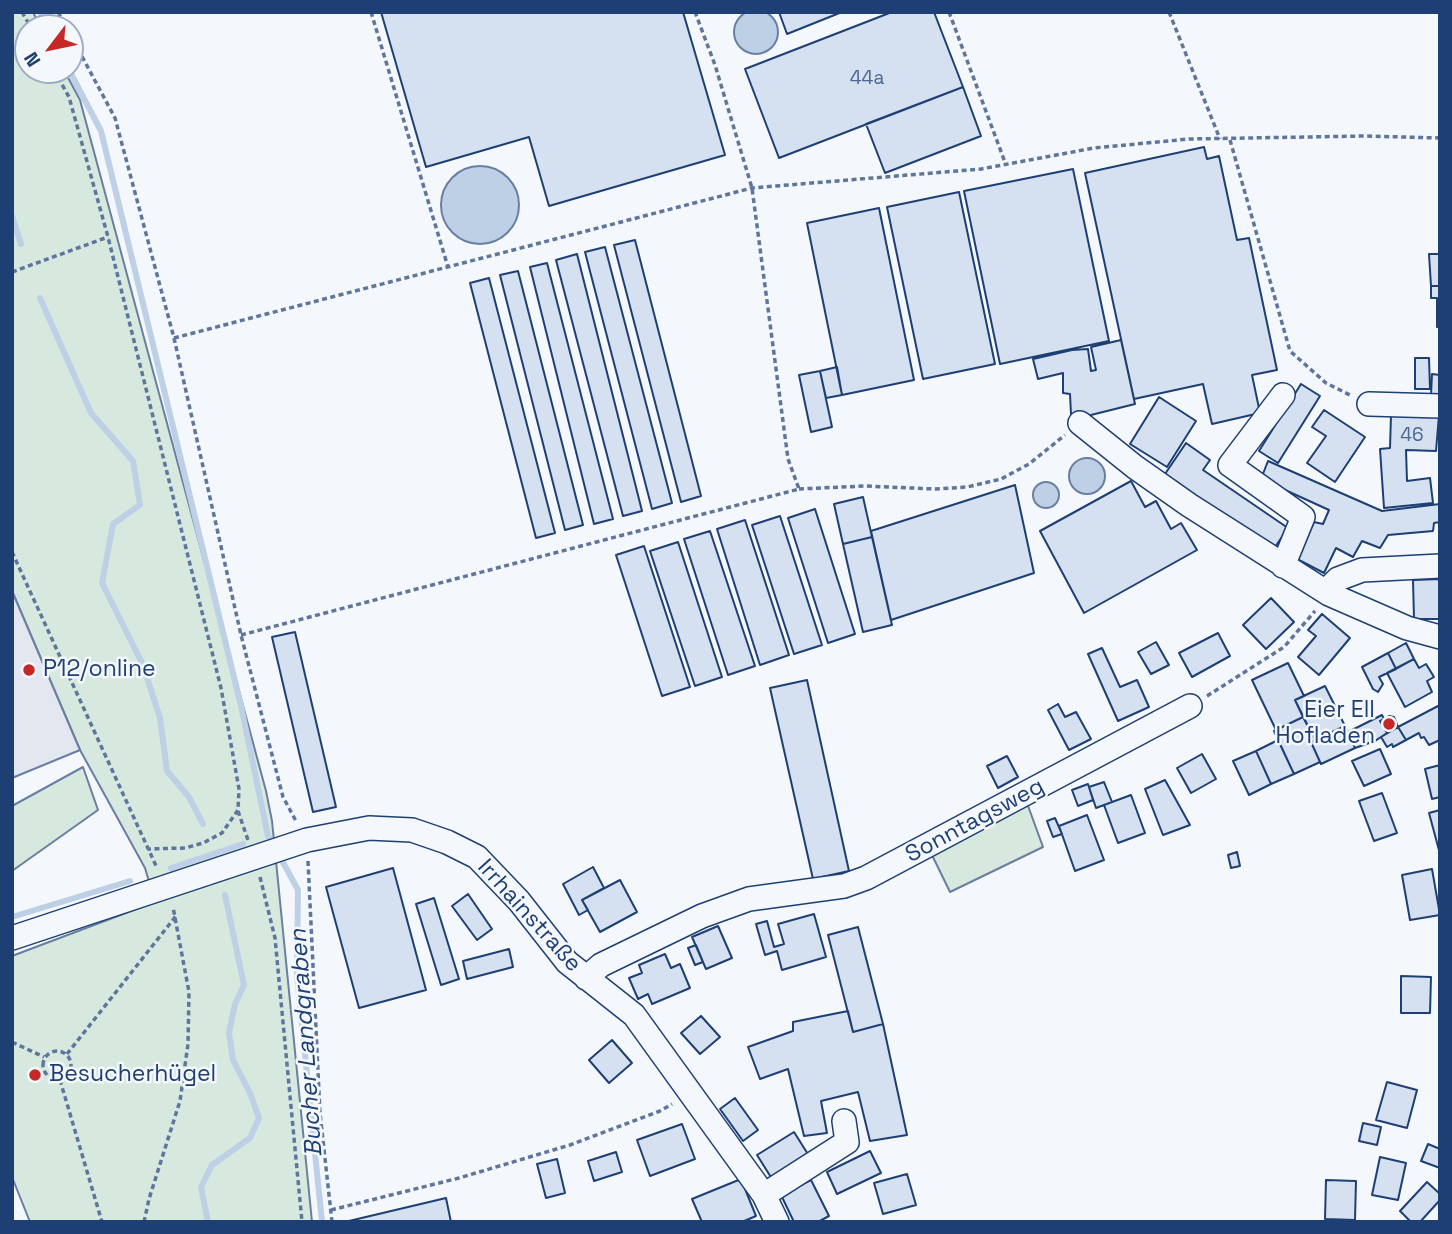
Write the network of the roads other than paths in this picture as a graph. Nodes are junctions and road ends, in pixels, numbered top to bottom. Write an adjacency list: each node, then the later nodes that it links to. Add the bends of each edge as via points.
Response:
1 (1283, 395): 5 (street, via 1230,465 1304,517)
2 (1369, 404): 3 (street)
3 (1440, 406)
4 (1080, 422): 5 (street, via 1135,467)
5 (1283, 566): 7 (street)
6 (1440, 566): 7 (street, via 1362,570 1338,579)
7 (1327, 592): 8 (street, via 1407,628)
8 (1440, 637)
9 (1190, 706): 11 (street, Sonntagsweg, via 866,878 844,886 750,899 702,916 601,965)
10 (12, 938): 11 (street, Irrhainstraße, via 300,843 369,828 412,830 477,857)
11 (586, 978): 13 (street, Irrhainstraße, via 634,1015)
12 (844, 1121): 13 (street, via 847,1142)
13 (764, 1195): 14 (street, Irrhainstraße)
14 (777, 1222)

